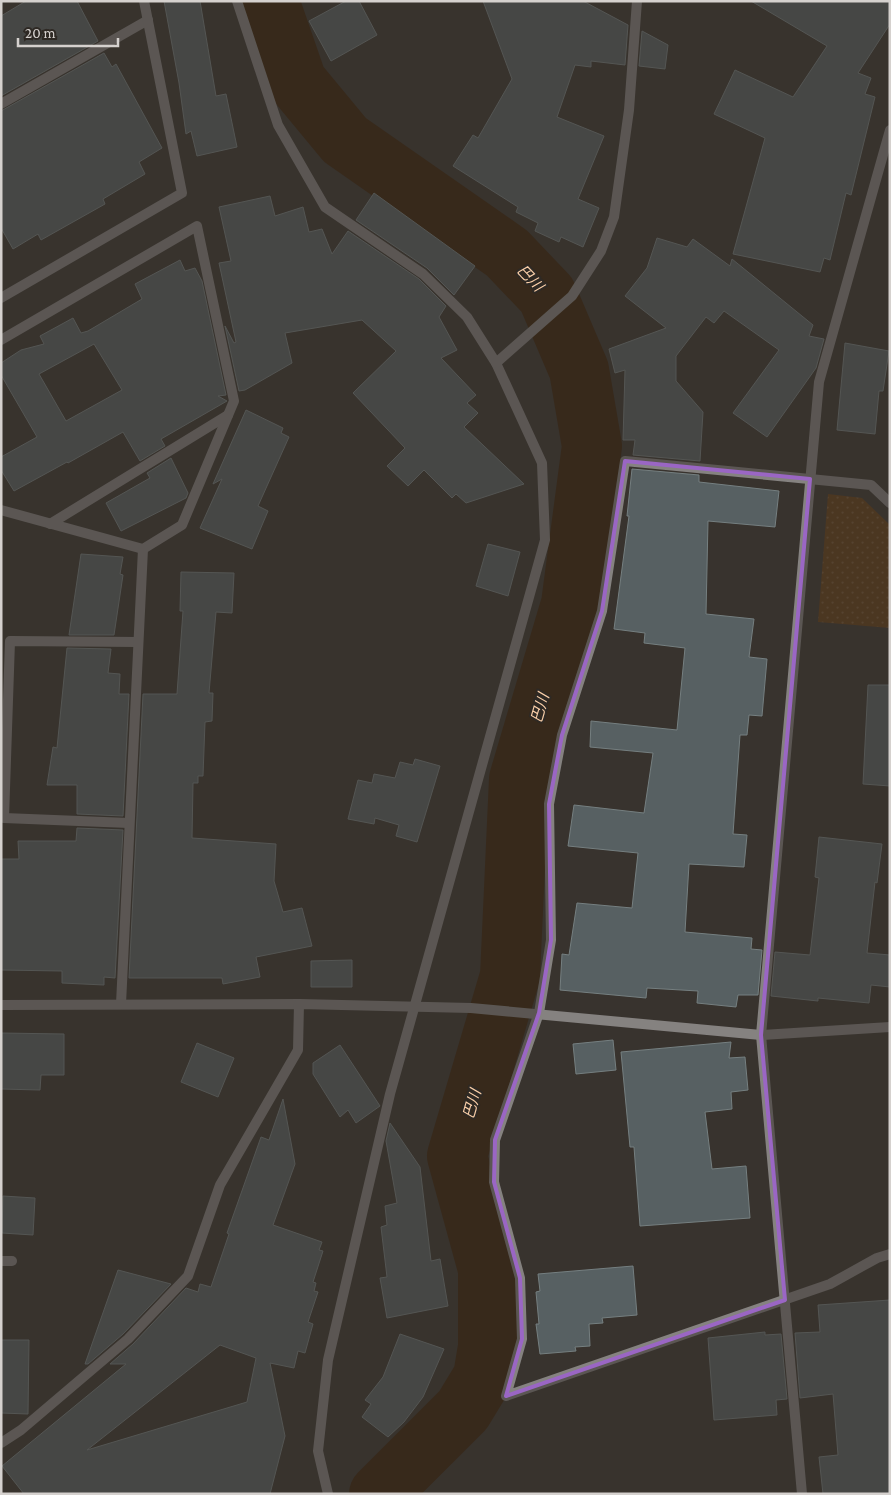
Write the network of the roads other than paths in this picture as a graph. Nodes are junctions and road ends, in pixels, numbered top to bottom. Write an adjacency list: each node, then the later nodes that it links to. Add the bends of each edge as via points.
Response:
1 (144, 1): 4 (street)
2 (236, 1): 9 (street, via 278,124 325,207 423,274 467,317)
3 (637, 1): 9 (street, via 629,110 614,217 602,251 572,296)
4 (148, 20): 5 (street); 7 (street, via 182,193)
5 (1, 104)
6 (890, 130): 11 (street, via 818,382)
7 (1, 298)
8 (1, 340): 10 (street, via 197,226 234,401)
9 (496, 363): 21 (street, via 542,463 545,540)
10 (228, 415): 14 (street); 15 (street, via 182,525)
11 (810, 479): 12 (street, via 871,485); 22 (street, via 625,461 602,611 562,735 549,804 551,940); 24 (street)
12 (890, 503)
13 (1, 510): 14 (street)
14 (50, 524): 15 (street)
15 (143, 549): 16 (street)
16 (138, 642): 17 (street); 17 (street, via 10,641 4,818)
17 (129, 823): 18 (street)
18 (120, 1004): 19 (street); 20 (street)
19 (300, 1004): 21 (street); 29 (street, via 298,1050 220,1185 188,1276 128,1339 21,1430)
20 (1, 1005)
21 (413, 1006): 22 (street); 30 (street, via 328,1360 318,1451)
22 (539, 1013): 24 (street); 28 (street, via 495,1140 494,1182 520,1278 522,1340 506,1396)
23 (890, 1027): 24 (street)
24 (761, 1035): 28 (street)
25 (890, 1254): 28 (street, via 830,1284)
26 (1, 1261): 27 (street)
27 (12, 1261)
28 (785, 1300): 31 (street)
29 (1, 1443)
30 (327, 1491)
31 (802, 1494)

